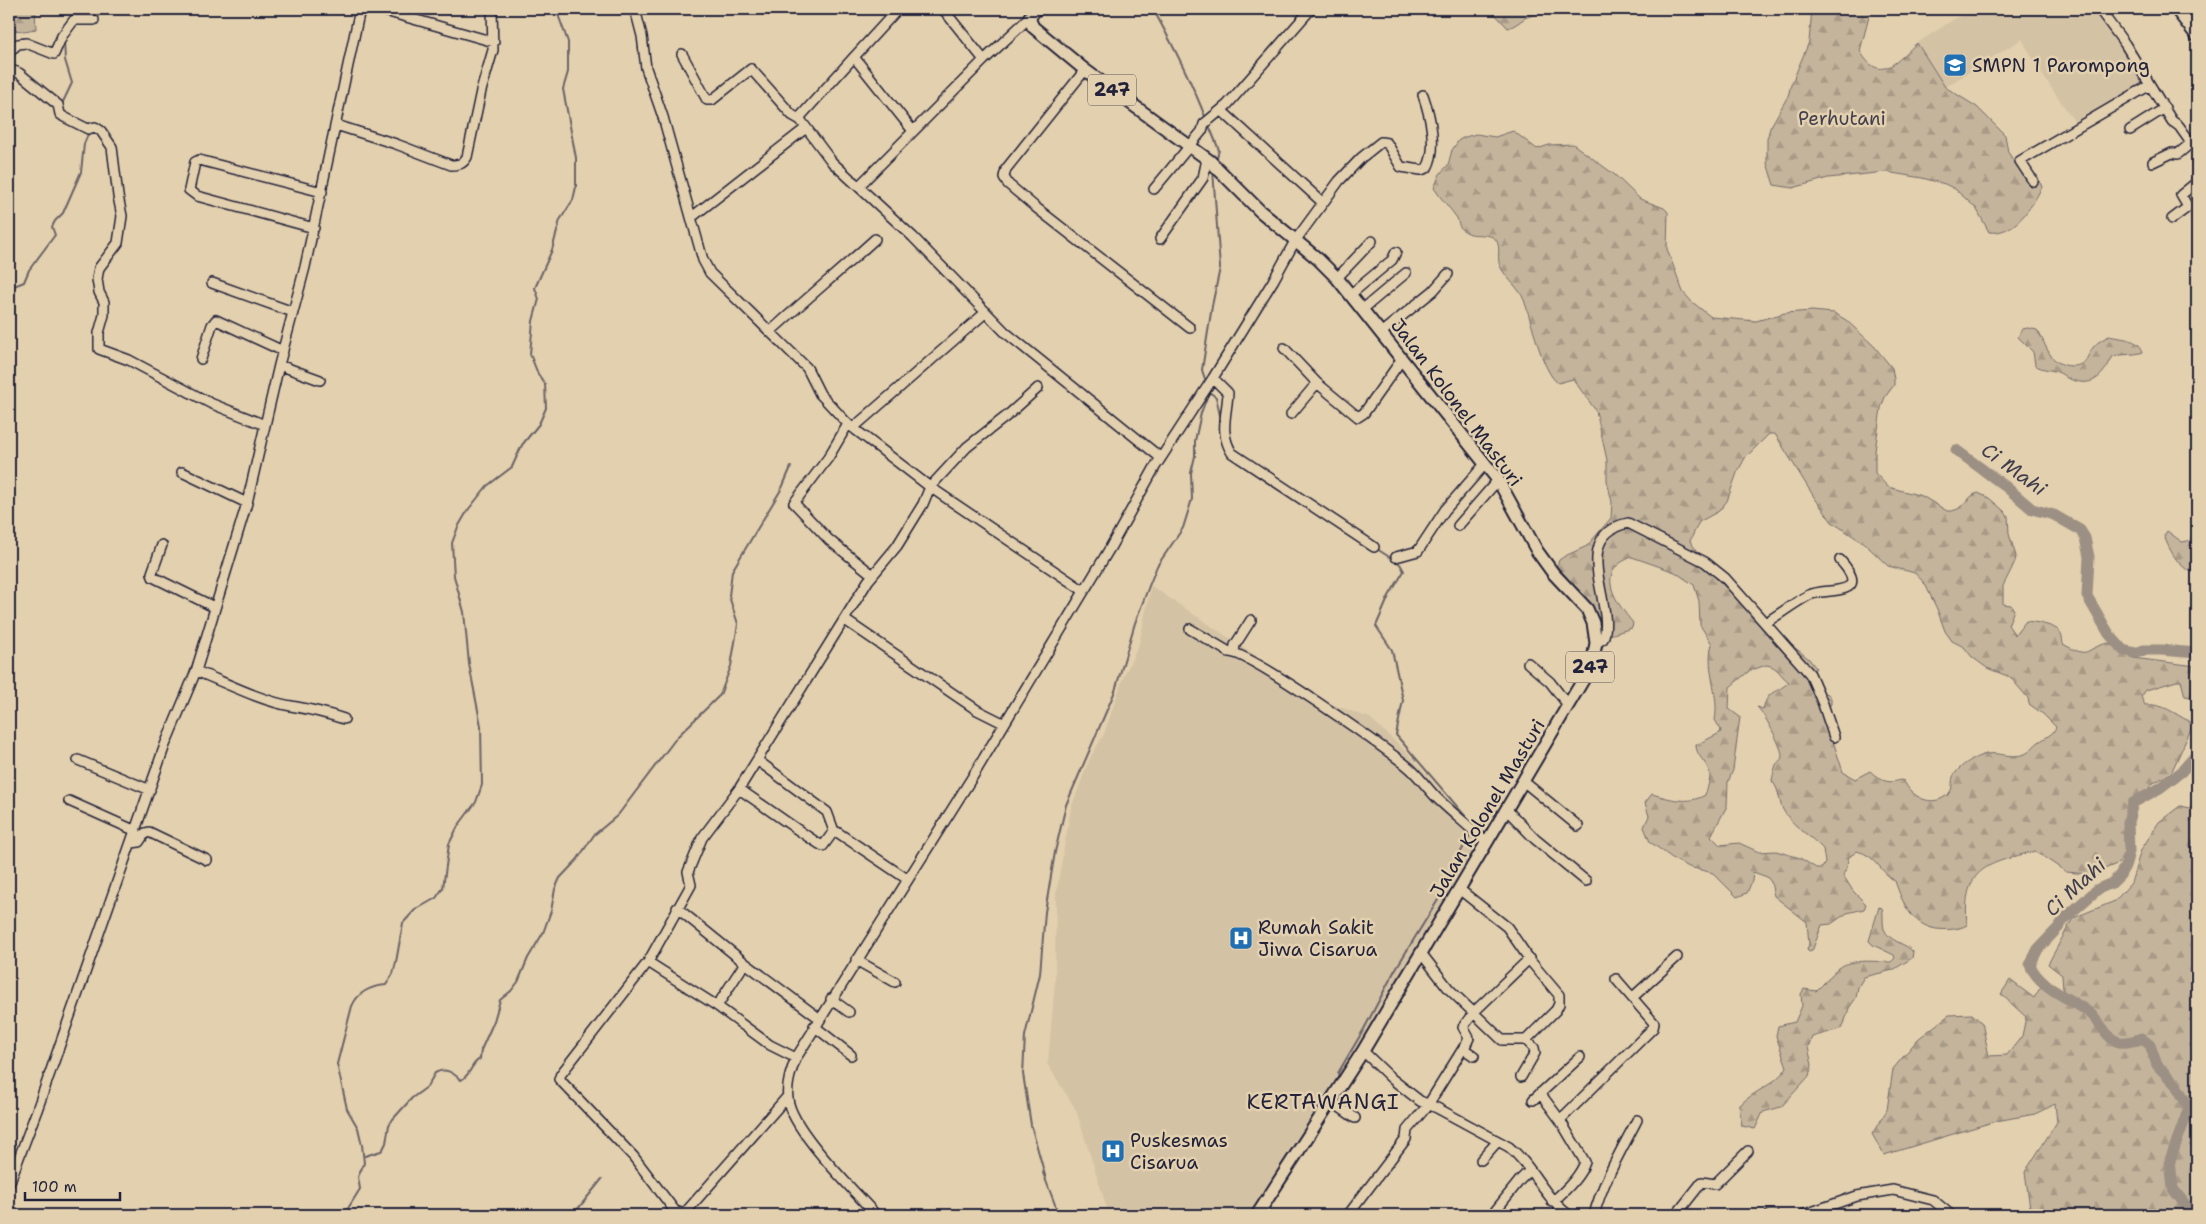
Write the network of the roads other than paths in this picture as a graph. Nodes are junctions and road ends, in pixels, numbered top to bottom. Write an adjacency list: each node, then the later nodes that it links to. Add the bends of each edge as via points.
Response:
1 (360, 9): 27 (street)
2 (378, 9): 15 (street)
3 (492, 9): 15 (street)
4 (635, 9): 41 (street, via 646,68)
5 (898, 9): 18 (street)
6 (943, 9): 19 (street)
7 (1311, 9): 25 (street)
8 (2099, 9): 22 (street, via 2126,44)
9 (2176, 9): 13 (main road)
10 (2197, 12): 13 (street)
11 (1033, 14): 19 (street); 21 (main road, Jalan Kolonel Masturi / 247, via 1033,26)
12 (94, 20): 16 (street, via 74,20 54,54 26,43 18,44)
13 (2185, 20): 14 (main road)
14 (2197, 36)
15 (494, 42): 27 (street, via 467,157 459,166)
16 (9, 52)
17 (682, 54): 26 (street, via 706,100 712,100 751,69)
18 (854, 57): 26 (street); 30 (street)
19 (984, 60): 30 (street)
20 (9, 69): 70 (street, via 19,73 58,105 64,117 88,129 101,131 112,147 122,216 118,243 99,268 97,279 104,302 99,349 129,360 210,403)
21 (1085, 70): 32 (main road, Jalan Kolonel Masturi / 247); 57 (street, via 1006,169 1004,176 1008,184 1048,218)
22 (2150, 85): 24 (street); 35 (street, via 2020,161)
23 (1423, 96): 40 (street, via 1431,117 1432,132 1427,168 1401,167 1387,143 1381,142 1355,164)
24 (2164, 108): 29 (street); 31 (street)
25 (1221, 110): 32 (street); 40 (street)
26 (799, 119): 28 (street)
27 (336, 125): 39 (street)
28 (806, 128): 37 (street, via 832,162); 41 (street)
29 (2130, 130)
30 (913, 131): 37 (street)
31 (2194, 142): 34 (street, via 2178,154 2172,153)
32 (1189, 145): 33 (main road, Jalan Kolonel Masturi / 247); 38 (street)
33 (1211, 162): 45 (street); 46 (main road, Jalan Kolonel Masturi / 247)
34 (2153, 162)
35 (2034, 181)
36 (2197, 182): 42 (street, via 2181,195 2188,207)
37 (859, 186): 56 (street)
38 (1154, 189)
39 (322, 192): 43 (street); 43 (street, via 199,160 194,162 189,182 189,190 197,196)
40 (1322, 202): 46 (street)
41 (692, 217): 58 (street, via 707,268)
42 (2172, 220)
43 (314, 228): 55 (street)
44 (875, 239): 58 (street)
45 (1160, 239)
46 (1295, 241): 51 (main road, Jalan Kolonel Masturi / 247); 67 (street)
47 (1372, 241): 51 (street)
48 (1396, 252): 53 (street, via 1392,260)
49 (1406, 274): 54 (street)
50 (1448, 274): 59 (street, via 1433,291)
51 (1337, 278): 53 (main road, Jalan Kolonel Masturi / 247)
52 (212, 283): 55 (street)
53 (1351, 294): 54 (main road, Jalan Kolonel Masturi / 247)
54 (1363, 309): 59 (main road, Jalan Kolonel Masturi / 247)
55 (293, 312): 61 (street)
56 (985, 313): 71 (street); 72 (street, via 1004,332)
57 (1190, 328)
58 (771, 331): 71 (street, via 807,368 820,394)
59 (1382, 332): 63 (main road, Jalan Kolonel Masturi / 247)
60 (1284, 348): 66 (street)
61 (283, 351): 62 (street, via 216,320); 64 (street)
62 (201, 359)
63 (1402, 359): 66 (street, via 1358,416); 73 (main road, Jalan Kolonel Masturi / 247)
64 (279, 365): 65 (street); 70 (street)
65 (320, 380)
66 (1317, 383): 69 (street)
67 (1208, 385): 72 (street); 80 (street, via 1228,393 1224,427 1227,446 1232,452)
68 (1038, 388): 76 (street, via 967,447)
69 (1291, 414)
70 (265, 425): 77 (street)
71 (851, 426): 76 (street); 83 (street, via 794,503 829,540)
72 (1160, 458): 84 (street)
73 (1485, 464): 75 (main road, Jalan Kolonel Masturi / 247); 81 (street, via 1445,510 1418,550)
74 (182, 472): 77 (street)
75 (1498, 480): 78 (street); 90 (main road, Jalan Kolonel Masturi / 247, via 1537,551 1587,609)
76 (930, 487): 83 (street, via 897,546); 84 (street)
77 (247, 503): 85 (street)
78 (1458, 526)
79 (162, 546): 85 (street, via 153,577)
80 (1374, 547)
81 (1396, 557)
82 (1840, 560): 88 (street, via 1851,574 1847,588 1810,595)
83 (873, 575): 86 (street)
84 (1084, 591): 96 (street)
85 (214, 607): 93 (street)
86 (846, 620): 96 (street, via 977,710); 99 (street)
87 (1250, 620): 91 (street)
88 (1765, 623): 90 (street, via 1715,569 1628,523 1607,534 1598,552 1597,568 1606,627 1603,639); 97 (street, via 1810,674)
89 (1190, 629): 91 (street)
90 (1596, 643): 94 (main road, Jalan Kolonel Masturi / 247, via 1592,664)
91 (1234, 652): 108 (street, via 1304,694 1408,766 1439,800)
92 (1528, 663): 94 (street, via 1550,682)
93 (196, 670): 95 (street, via 243,691); 102 (street)
94 (1568, 705): 100 (main road, Jalan Kolonel Masturi / 247)
95 (344, 719)
96 (1003, 723): 111 (street)
97 (1834, 737)
98 (78, 760): 102 (street)
99 (757, 760): 101 (street); 106 (street, via 827,812)
100 (1523, 780): 104 (main road, Jalan Kolonel Masturi / 247); 105 (street)
101 (739, 789): 106 (street, via 818,845 824,846); 114 (street, via 702,838 688,872 691,885)
102 (150, 790): 107 (street)
103 (69, 801): 107 (street)
104 (1506, 809): 108 (main road, Jalan Kolonel Masturi / 247); 112 (street, via 1535,839)
105 (1578, 826)
106 (834, 831): 111 (street)
107 (136, 832): 109 (street)
108 (1486, 842): 113 (main road, Jalan Kolonel Masturi / 247)
109 (132, 843): 110 (street, via 138,843 149,832); 148 (street)
110 (207, 860)
111 (907, 879): 118 (street)
112 (1586, 881)
113 (1459, 889): 115 (main road, Jalan Kolonel Masturi / 247); 117 (street, via 1505,924)
114 (677, 908): 119 (street); 120 (street)
115 (1421, 953): 127 (street, via 1449,989); 131 (main road, Jalan Kolonel Masturi / 247)
116 (1677, 957): 123 (street)
117 (1529, 959): 127 (street); 129 (street, via 1559,995 1559,1004)
118 (856, 960): 122 (street); 124 (street)
119 (648, 962): 125 (street); 154 (street, via 559,1079 634,1156 668,1204 678,1214)
120 (745, 963): 125 (street); 128 (street)
121 (1616, 979): 123 (street)
122 (895, 982)
123 (1633, 997): 143 (street, via 1654,1022 1650,1033)
124 (831, 999): 126 (street); 128 (street)
125 (717, 1006): 135 (street, via 770,1045)
126 (849, 1012)
127 (1474, 1012): 129 (street, via 1502,1040); 130 (street, via 1463,1027 1469,1038)
128 (817, 1022): 132 (street); 135 (street)
129 (1526, 1040): 136 (street, via 1535,1053)
130 (1464, 1047): 133 (street); 141 (street)
131 (1363, 1051): 140 (main road, Jalan Kolonel Masturi / 247); 141 (street, via 1392,1079)
132 (851, 1055)
133 (1474, 1056)
134 (1580, 1057): 137 (street)
135 (796, 1058): 138 (street)
136 (1521, 1077)
137 (1540, 1093): 139 (street); 143 (street)
138 (787, 1097): 154 (street); 155 (street, via 796,1121)
139 (1533, 1100)
140 (1331, 1101): 142 (street); 156 (main road, Jalan Kolonel Masturi / 247)
141 (1428, 1105): 145 (street); 157 (street)
142 (1355, 1118)
143 (1560, 1120): 151 (street, via 1585,1162)
144 (1637, 1120): 160 (street, via 1597,1200)
145 (1498, 1141): 147 (street); 149 (street, via 1517,1153)
146 (1748, 1151): 161 (street, via 1715,1184 1702,1182)
147 (1481, 1160)
148 (12, 1163): 150 (street)
149 (1530, 1170): 151 (street); 158 (street)
150 (9, 1184)
151 (1552, 1202): 159 (street)
152 (9, 1212): 153 (street)
153 (16, 1215)
154 (684, 1215)
155 (876, 1215)
156 (1257, 1215)
157 (1348, 1215)
158 (1492, 1215)
159 (1569, 1215)
160 (1594, 1215)
161 (1676, 1215)
162 (1803, 1215): 163 (street, via 1857,1196 1893,1190 1933,1200)
163 (1951, 1215)

